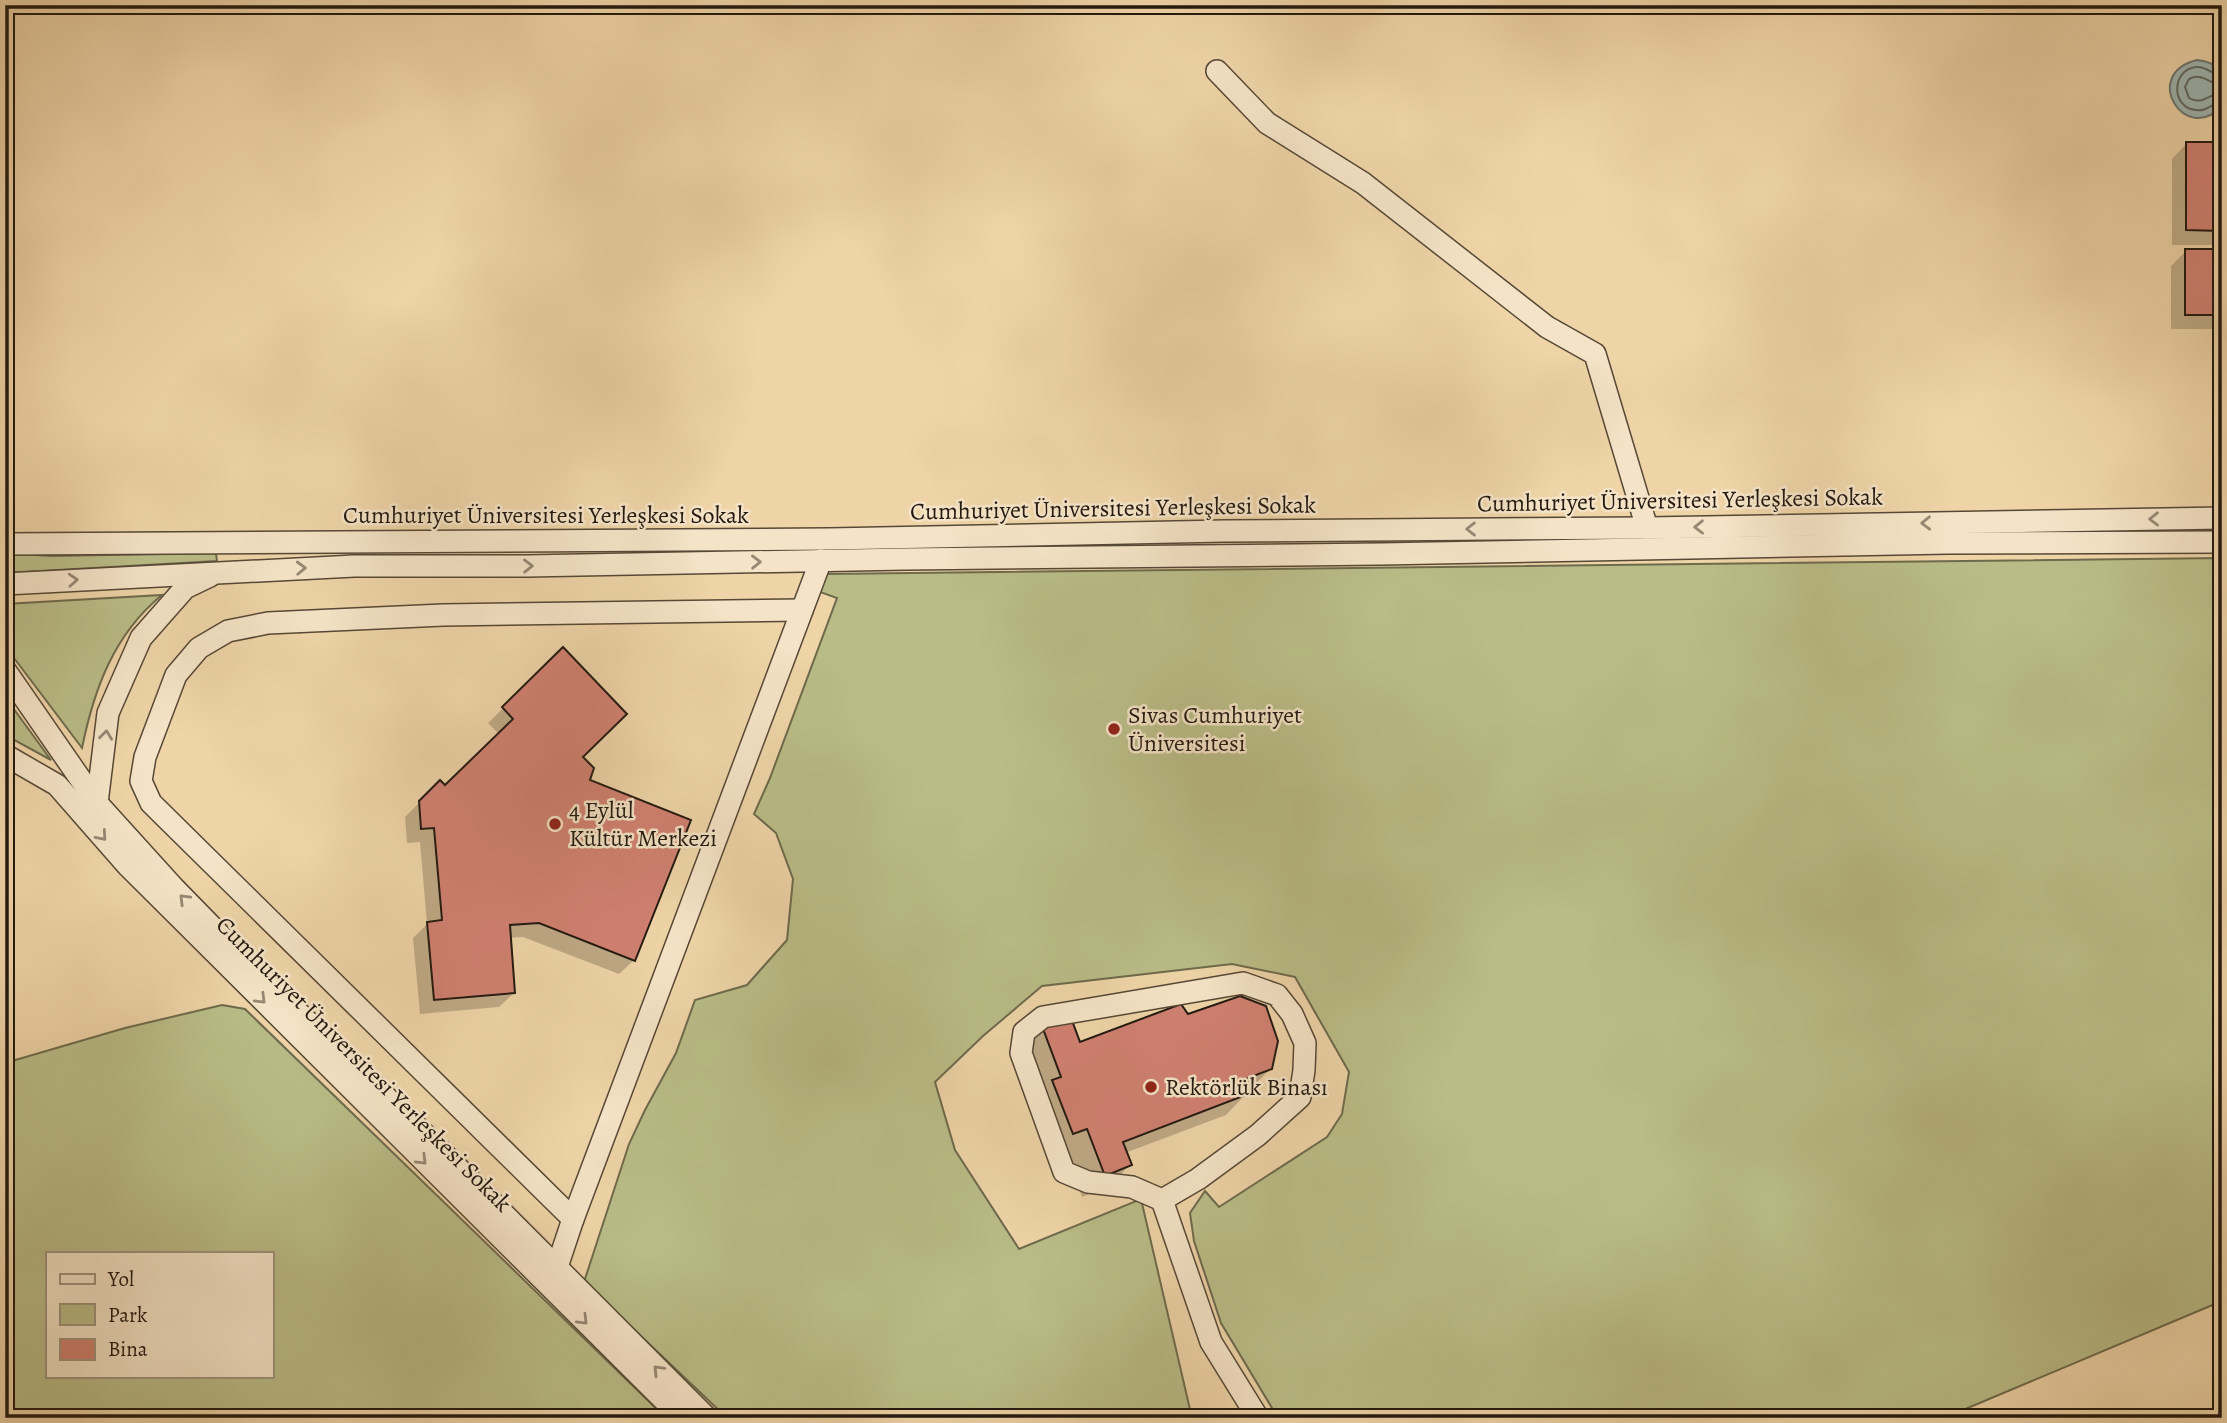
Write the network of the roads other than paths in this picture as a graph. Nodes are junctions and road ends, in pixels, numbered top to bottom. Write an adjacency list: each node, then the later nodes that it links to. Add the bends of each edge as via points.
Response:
1 (1217, 71): 3 (street, via 1267,123 1363,183 1547,327 1595,354)
2 (2222, 518): 3 (street, Cumhuriyet Üniversitesi Yerleşkesi Sokak, one-way to 3)
3 (1647, 528): 5 (street, Cumhuriyet Üniversitesi Yerleşkesi Sokak, one-way to 5)
4 (2222, 542): 6 (street, Cumhuriyet Üniversitesi Yerleşkesi Sokak)
5 (5, 544)
6 (821, 560): 7 (street, Cumhuriyet Üniversitesi Yerleşkesi Sokak, one-way to 6); 9 (street)
7 (217, 572): 8 (street, Cumhuriyet Üniversitesi Yerleşkesi Sokak, one-way to 7); 12 (street, Cumhuriyet Üniversitesi Yerleşkesi Sokak, one-way to 7, via 108,713 141,638 186,588)
8 (5, 584)
9 (802, 610): 14 (street); 14 (street, Cumhuriyet Üniversitesi Yerleşkesi Sokak, via 443,615 268,623 228,631 199,648 176,675 162,710 141,781 151,803)
10 (5, 670): 12 (street, Cumhuriyet Üniversitesi Yerleşkesi Sokak)
11 (5, 755): 16 (street, Cumhuriyet Üniversitesi Yerleşkesi Sokak, one-way to 16, via 57,785 128,866)
12 (97, 803): 15 (street, Cumhuriyet Üniversitesi Yerleşkesi Sokak, one-way to 12, via 236,951)
13 (1162, 1200): 13 (street, via 1258,1135 1300,1097 1305,1043 1277,995 1244,984 1043,1017 1024,1032 1021,1053 1064,1172 1088,1182 1132,1187); 18 (street, via 1211,1342)
14 (573, 1219): 15 (street)
15 (557, 1266): 17 (street, Cumhuriyet Üniversitesi Yerleşkesi Sokak, one-way to 15)
16 (682, 1418)
17 (707, 1418)
18 (1258, 1418)

